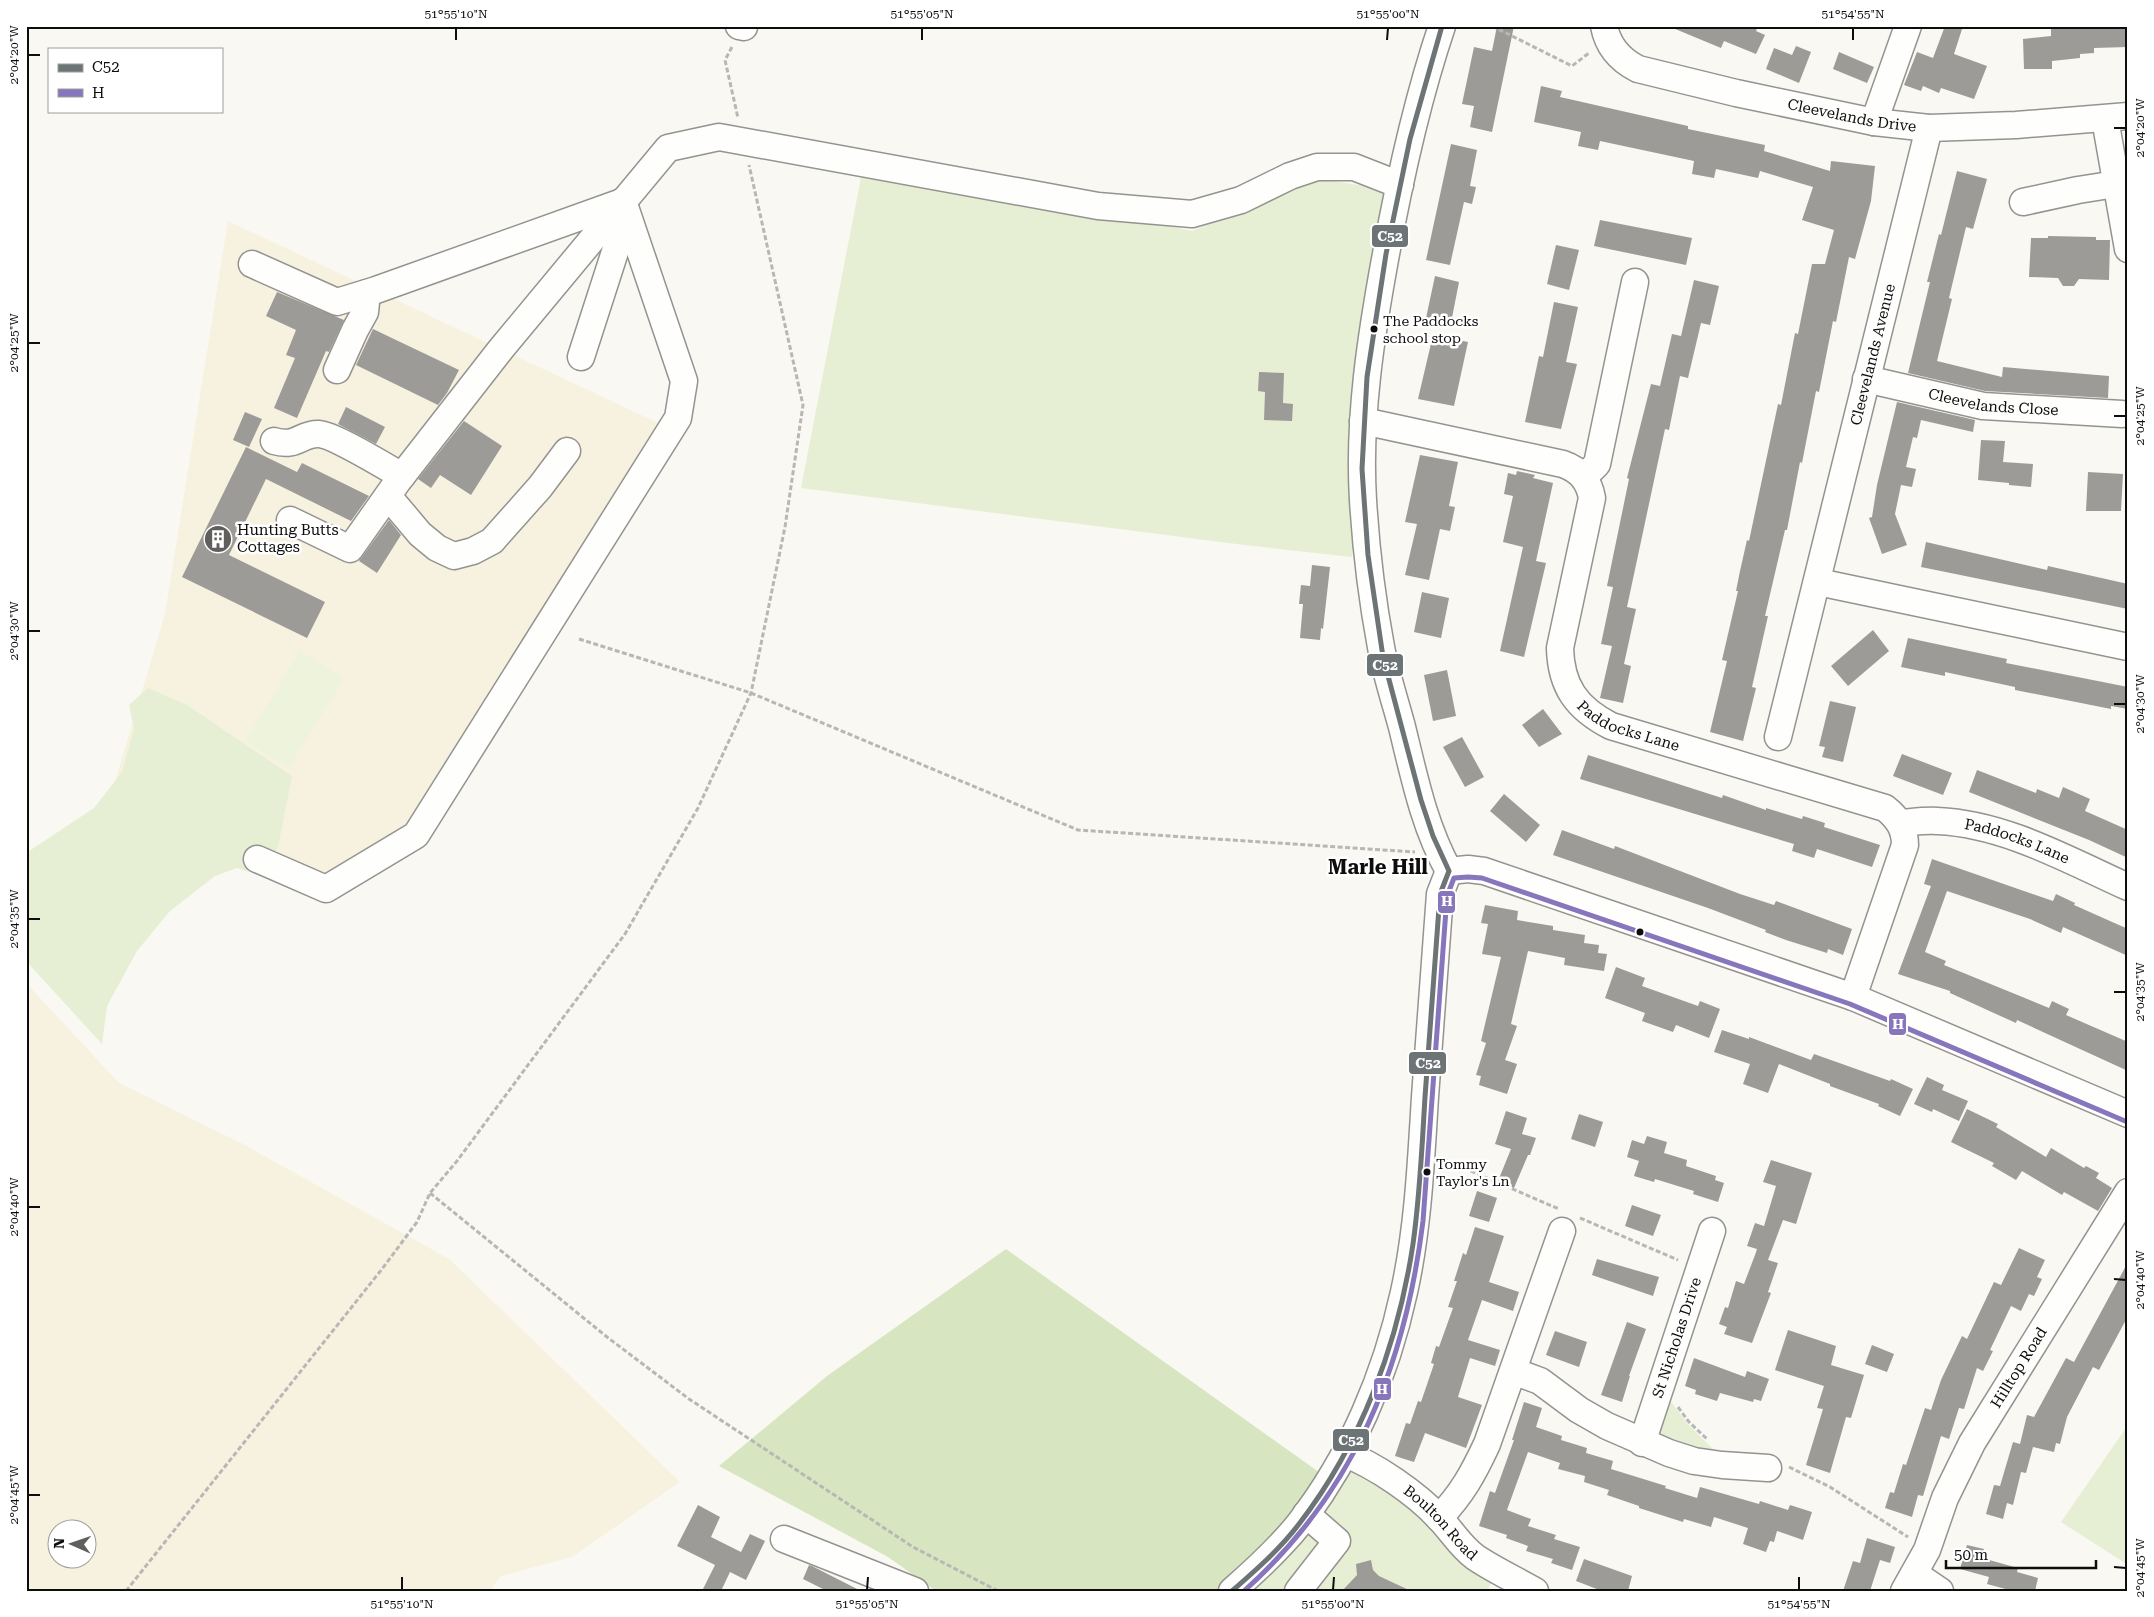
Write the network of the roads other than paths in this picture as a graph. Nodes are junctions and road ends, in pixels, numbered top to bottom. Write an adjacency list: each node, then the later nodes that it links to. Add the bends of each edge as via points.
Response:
1 (1442, 26): 8 (street)
2 (1908, 26): 5 (street)
3 (1606, 32): 5 (street, Cleevelands Drive, via 1620,57 1638,69)
4 (2116, 117): 6 (street, Cleevelands Drive); 7 (street)
5 (1874, 122): 6 (street, Cleevelands Drive)
6 (1929, 128): 17 (street, Cleevelands Avenue)
7 (2116, 184): 10 (street); 11 (street)
8 (1400, 185): 9 (street, via 1354,167 1317,167 1241,200 1192,214 1098,206 719,137 668,148); 19 (street, via 1374,326)
9 (623, 202): 14 (street); 15 (street, via 622,230); 23 (street); 29 (street, via 684,382 678,418 416,835 326,889)
10 (2023, 202)
11 (2128, 249)
12 (252, 264): 14 (street, via 337,302)
13 (1635, 282): 22 (street, via 1597,464)
14 (368, 293): 16 (street, via 365,312)
15 (581, 357)
16 (337, 370)
17 (1866, 379): 18 (street, Cleevelands Close, via 1984,406); 25 (street, Cleevelands Avenue)
18 (2122, 414)
19 (1363, 421): 22 (street, via 1563,464); 30 (street, via 1363,500 1381,648 1426,820)
20 (274, 441): 23 (street, via 283,444 296,442 319,434 337,441)
21 (568, 451): 23 (street, via 492,541 454,556 437,548 420,534)
22 (1584, 477): 28 (street, Paddocks Lane, via 1592,498 1560,648 1560,661 1568,688 1586,710 1611,726 1885,808)
23 (395, 486): 24 (street, via 350,549)
24 (290, 520)
25 (1818, 582): 26 (street); 27 (street, Cleevelands Avenue)
26 (2128, 647)
27 (1778, 737)
28 (1900, 823): 31 (street, Paddocks Lane, via 1938,821 1990,830 2046,850); 32 (street, via 1905,845)
29 (257, 858)
30 (1444, 863): 32 (street, via 1484,871); 39 (street, via 1412,1252 1404,1293 1381,1371)
31 (2128, 887)
32 (1853, 997): 33 (street)
33 (2128, 1114)
34 (2128, 1192): 45 (street, Hilltop Road, via 1972,1443)
35 (1562, 1231): 37 (street)
36 (1712, 1231): 38 (street, St Nicholas Drive)
37 (1513, 1371): 38 (street, via 1540,1381 1579,1410); 42 (street, via 1473,1475)
38 (1642, 1443): 40 (street, via 1694,1461)
39 (1345, 1454): 41 (street); 42 (street, Boulton Road, via 1378,1470)
40 (1768, 1468)
41 (1306, 1514): 47 (street, via 1273,1553); 48 (street, via 1337,1541)
42 (1439, 1518): 49 (street, Boulton Road, via 1458,1542 1476,1557)
43 (784, 1539): 44 (street)
44 (869, 1582): 46 (street)
45 (1910, 1582): 50 (street)
46 (915, 1591)
47 (1232, 1591)
48 (1298, 1591)
49 (1535, 1591)
50 (1940, 1591)

